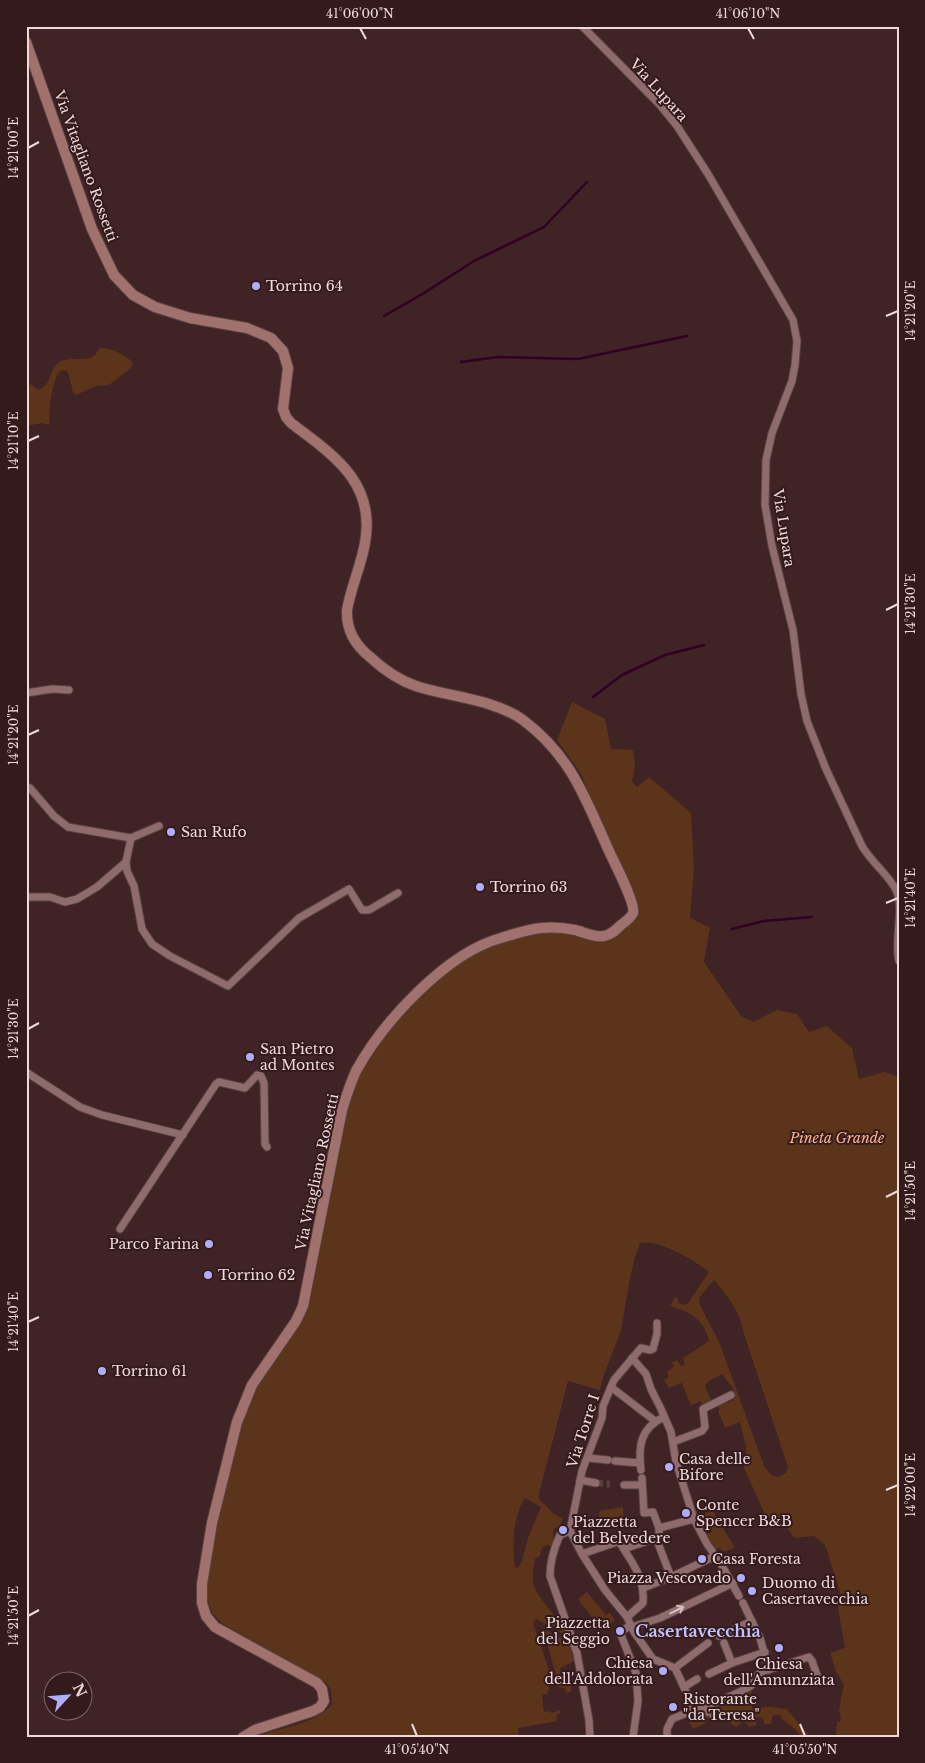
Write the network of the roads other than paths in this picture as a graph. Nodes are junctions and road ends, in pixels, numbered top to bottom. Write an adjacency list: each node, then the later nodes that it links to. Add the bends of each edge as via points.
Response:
1 (582, 26): 11 (street, Via Lupara, via 677,126 793,320 797,341 794,373 772,433 766,460 769,532 793,630 807,721 862,846 896,891)
2 (26, 42): 54 (street, Via Vitagliano Rossetti, via 92,229 114,275 133,295 155,307 190,318 247,328 276,342 288,368 283,402 286,417 338,461 354,480 363,499 366,535 347,610 350,632 358,645 400,679 507,710 548,742 577,781 633,908 629,918 605,936 540,928 476,947 438,973 383,1030 356,1072 342,1110 303,1306 252,1385 237,1422 212,1523 202,1584 206,1616 216,1627 317,1683 324,1701 313,1711)
3 (69, 690): 4 (street)
4 (26, 693)
5 (26, 787): 7 (street, via 68,827)
6 (159, 826): 7 (street)
7 (131, 838): 8 (street)
8 (126, 862): 9 (street, via 142,929 152,944 228,986 299,918 348,889 362,910 369,910); 10 (street, via 77,899 64,902 50,897)
9 (398, 892)
10 (26, 897)
11 (899, 961)
12 (26, 1072): 13 (street, via 80,1107)
13 (183, 1135): 14 (street, via 216,1084 223,1082 245,1088 257,1075 264,1083); 15 (street)
14 (267, 1147)
15 (120, 1229)
16 (657, 1323): 17 (street, via 654,1347 650,1350 642,1347)
17 (632, 1358): 18 (street, Via Torre I); 20 (street, via 647,1377)
18 (611, 1387): 21 (street); 23 (street, Via Torre I)
19 (731, 1395): 22 (street, via 703,1410 705,1427 702,1430)
20 (664, 1417): 21 (street); 22 (street)
21 (655, 1421): 24 (street, via 644,1434 640,1447)
22 (673, 1442): 28 (street)
23 (588, 1458): 24 (street, via 611,1460); 25 (street, Via Torre I)
24 (642, 1474): 27 (street); 29 (street, via 644,1513 653,1512)
25 (580, 1480): 26 (street); 30 (street, Via Torre I)
26 (596, 1483)
27 (624, 1485)
28 (694, 1519): 29 (street); 35 (street, via 716,1557)
29 (659, 1528): 31 (street, via 659,1537)
30 (570, 1531): 33 (street); 55 (street, via 560,1534 550,1576 577,1653 590,1720)
31 (656, 1538): 32 (street); 35 (street)
32 (624, 1549): 33 (street, via 617,1542); 37 (street, via 640,1574)
33 (582, 1554): 40 (street)
34 (722, 1566): 36 (street)
35 (671, 1577): 37 (street)
36 (732, 1583): 38 (street); 42 (street, one-way to 36, via 660,1618)
37 (642, 1588): 40 (street, via 643,1603)
38 (739, 1596)
39 (743, 1603): 41 (street)
40 (627, 1617): 42 (street)
41 (752, 1621): 44 (street); 45 (street, via 721,1638)
42 (631, 1626): 46 (street, via 653,1658); 56 (street, via 622,1631 621,1636 636,1673 638,1688)
43 (708, 1643): 46 (street)
44 (765, 1652): 45 (street); 47 (street)
45 (732, 1663): 48 (street)
46 (675, 1668): 51 (street)
47 (769, 1670): 49 (street, via 809,1657); 52 (street, via 758,1673 750,1686)
48 (709, 1674)
49 (818, 1678)
50 (697, 1679): 51 (street)
51 (684, 1687): 52 (street)
52 (697, 1710): 53 (street, via 712,1712); 57 (street, via 672,1719 668,1723)
53 (713, 1715)
54 (243, 1737)
55 (590, 1737)
56 (633, 1737)
57 (667, 1737)

